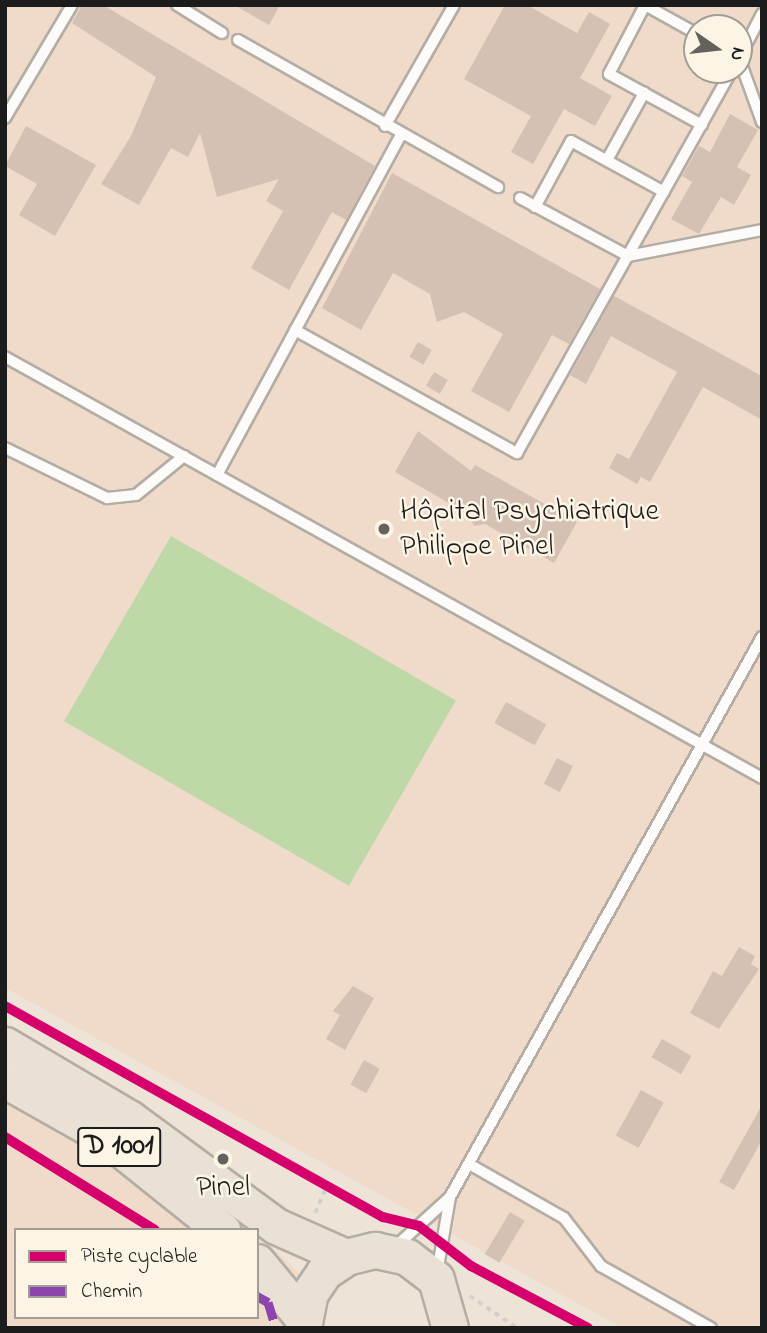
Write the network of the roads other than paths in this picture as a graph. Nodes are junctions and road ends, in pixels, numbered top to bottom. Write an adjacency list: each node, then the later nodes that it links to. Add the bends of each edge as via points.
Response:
1 (72, 5): 13 (lane)
2 (177, 5): 8 (lane)
3 (454, 5): 16 (lane)
4 (645, 5): 6 (lane); 12 (lane, via 609,74)
5 (762, 14): 7 (lane)
6 (683, 26)
7 (753, 31)
8 (222, 33)
9 (238, 40): 16 (lane)
10 (724, 84): 15 (lane)
11 (748, 84): 14 (lane)
12 (644, 93): 15 (lane); 18 (lane)
13 (5, 118)
14 (762, 122)
15 (702, 125): 20 (lane)
16 (385, 126): 17 (lane)
17 (401, 135): 19 (lane); 25 (lane)
18 (607, 160): 20 (lane); 22 (lane, via 571,141)
19 (498, 187)
20 (664, 192): 24 (lane)
21 (520, 198): 22 (lane)
22 (535, 207): 24 (lane)
23 (762, 230): 24 (lane)
24 (628, 256): 25 (lane, via 517,453)
25 (295, 330): 29 (lane)
26 (5, 356): 28 (lane)
27 (5, 448): 28 (lane, via 107,498 136,495)
28 (184, 456): 29 (lane)
29 (217, 475): 31 (lane)
30 (762, 637): 31 (lane)
31 (702, 744): 32 (lane); 35 (lane)
32 (762, 778)
33 (5, 1045): 39 (main road, D 1001, via 130,1118 276,1226)
34 (5, 1080): 37 (main road, D 1001, via 106,1137)
35 (469, 1164): 36 (lane); 43 (lane, via 564,1218 601,1266)
36 (450, 1197): 38 (lane); 41 (lane)
37 (220, 1228)
38 (390, 1251): 39 (main road); 41 (main road)
39 (346, 1257): 42 (main road, via 324,1272)
40 (259, 1265): 42 (main road)
41 (453, 1309)
42 (303, 1323)
43 (711, 1328)

